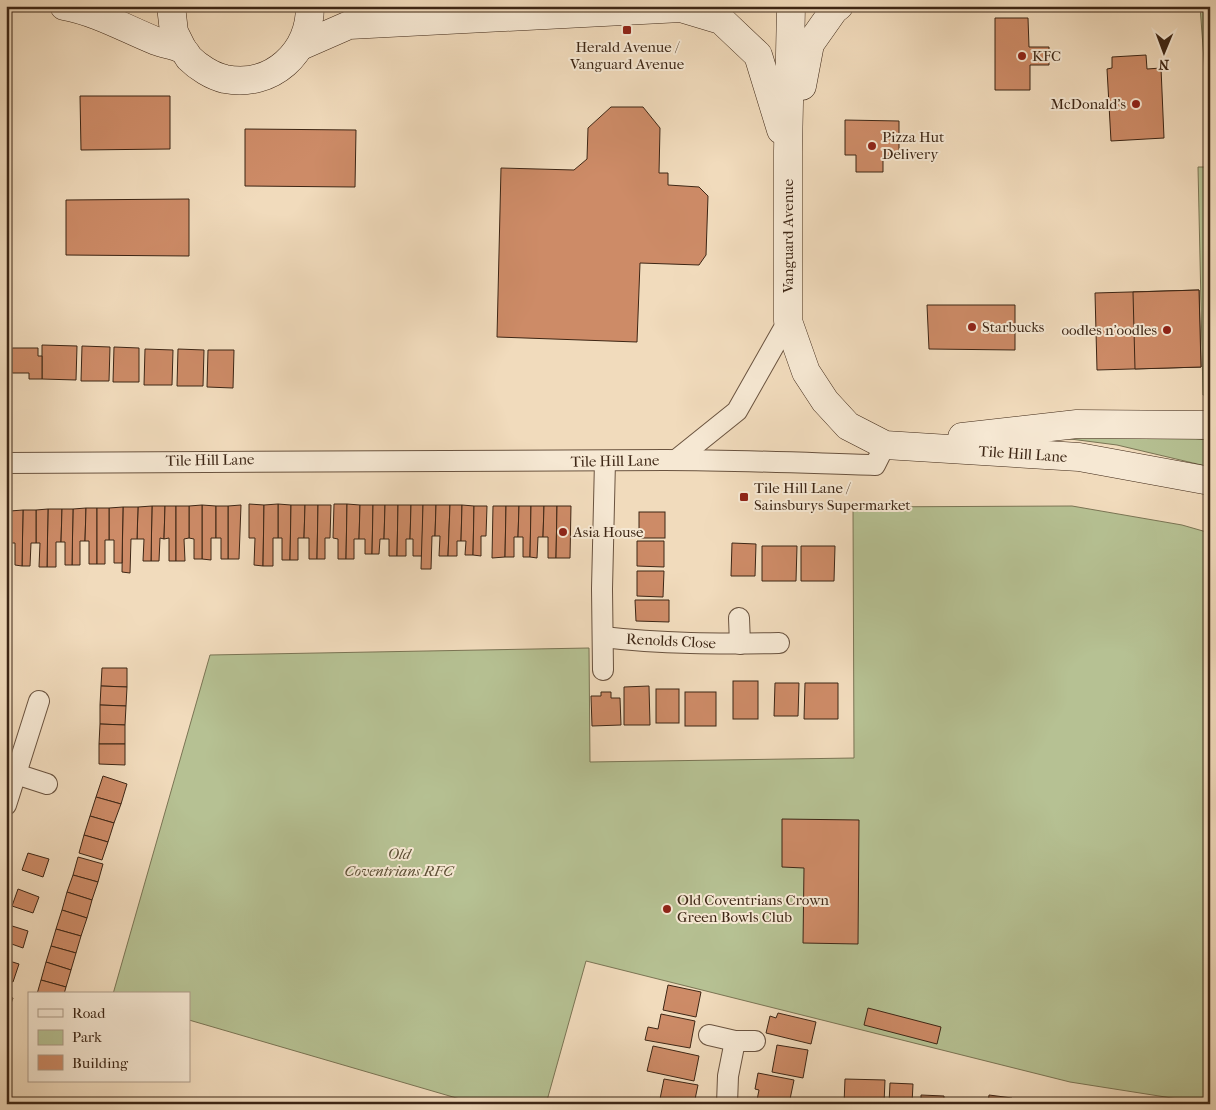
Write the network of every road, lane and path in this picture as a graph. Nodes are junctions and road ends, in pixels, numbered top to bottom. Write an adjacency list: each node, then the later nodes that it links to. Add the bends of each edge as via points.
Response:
1 (171, 6): 7 (main road, via 174,32)
2 (310, 6): 6 (main road, via 307,33)
3 (791, 6): 8 (main road)
4 (839, 6): 8 (main road, via 810,44)
5 (82, 7): 7 (main road)
6 (301, 46): 7 (main road, via 280,68 245,80 225,78 206,71); 8 (main road, via 349,25 681,8 721,20 758,55)
7 (183, 50)
8 (788, 151): 9 (main road, Vanguard Avenue)
9 (788, 321): 11 (main road, Vanguard Avenue, via 806,372 825,401); 12 (street, Vanguard Avenue, via 737,411)
10 (1210, 425): 11 (main road, via 1077,424)
11 (880, 455): 12 (street, Tile Hill Lane); 15 (main road, Tile Hill Lane, via 1080,457)
12 (676, 460): 13 (street, Tile Hill Lane)
13 (605, 461): 14 (street, Tile Hill Lane); 17 (street)
14 (6, 463)
15 (1210, 481)
16 (739, 618): 19 (street)
17 (603, 637): 19 (street, Renolds Close); 20 (street)
18 (780, 643): 19 (street, Renolds Close)
19 (740, 644)
20 (603, 670)
21 (39, 701): 22 (street)
22 (16, 774): 23 (street); 24 (street)
23 (47, 784)
24 (6, 805)
25 (710, 1035): 26 (street)
26 (734, 1041): 27 (street); 28 (street)
27 (755, 1041)
28 (727, 1104)

